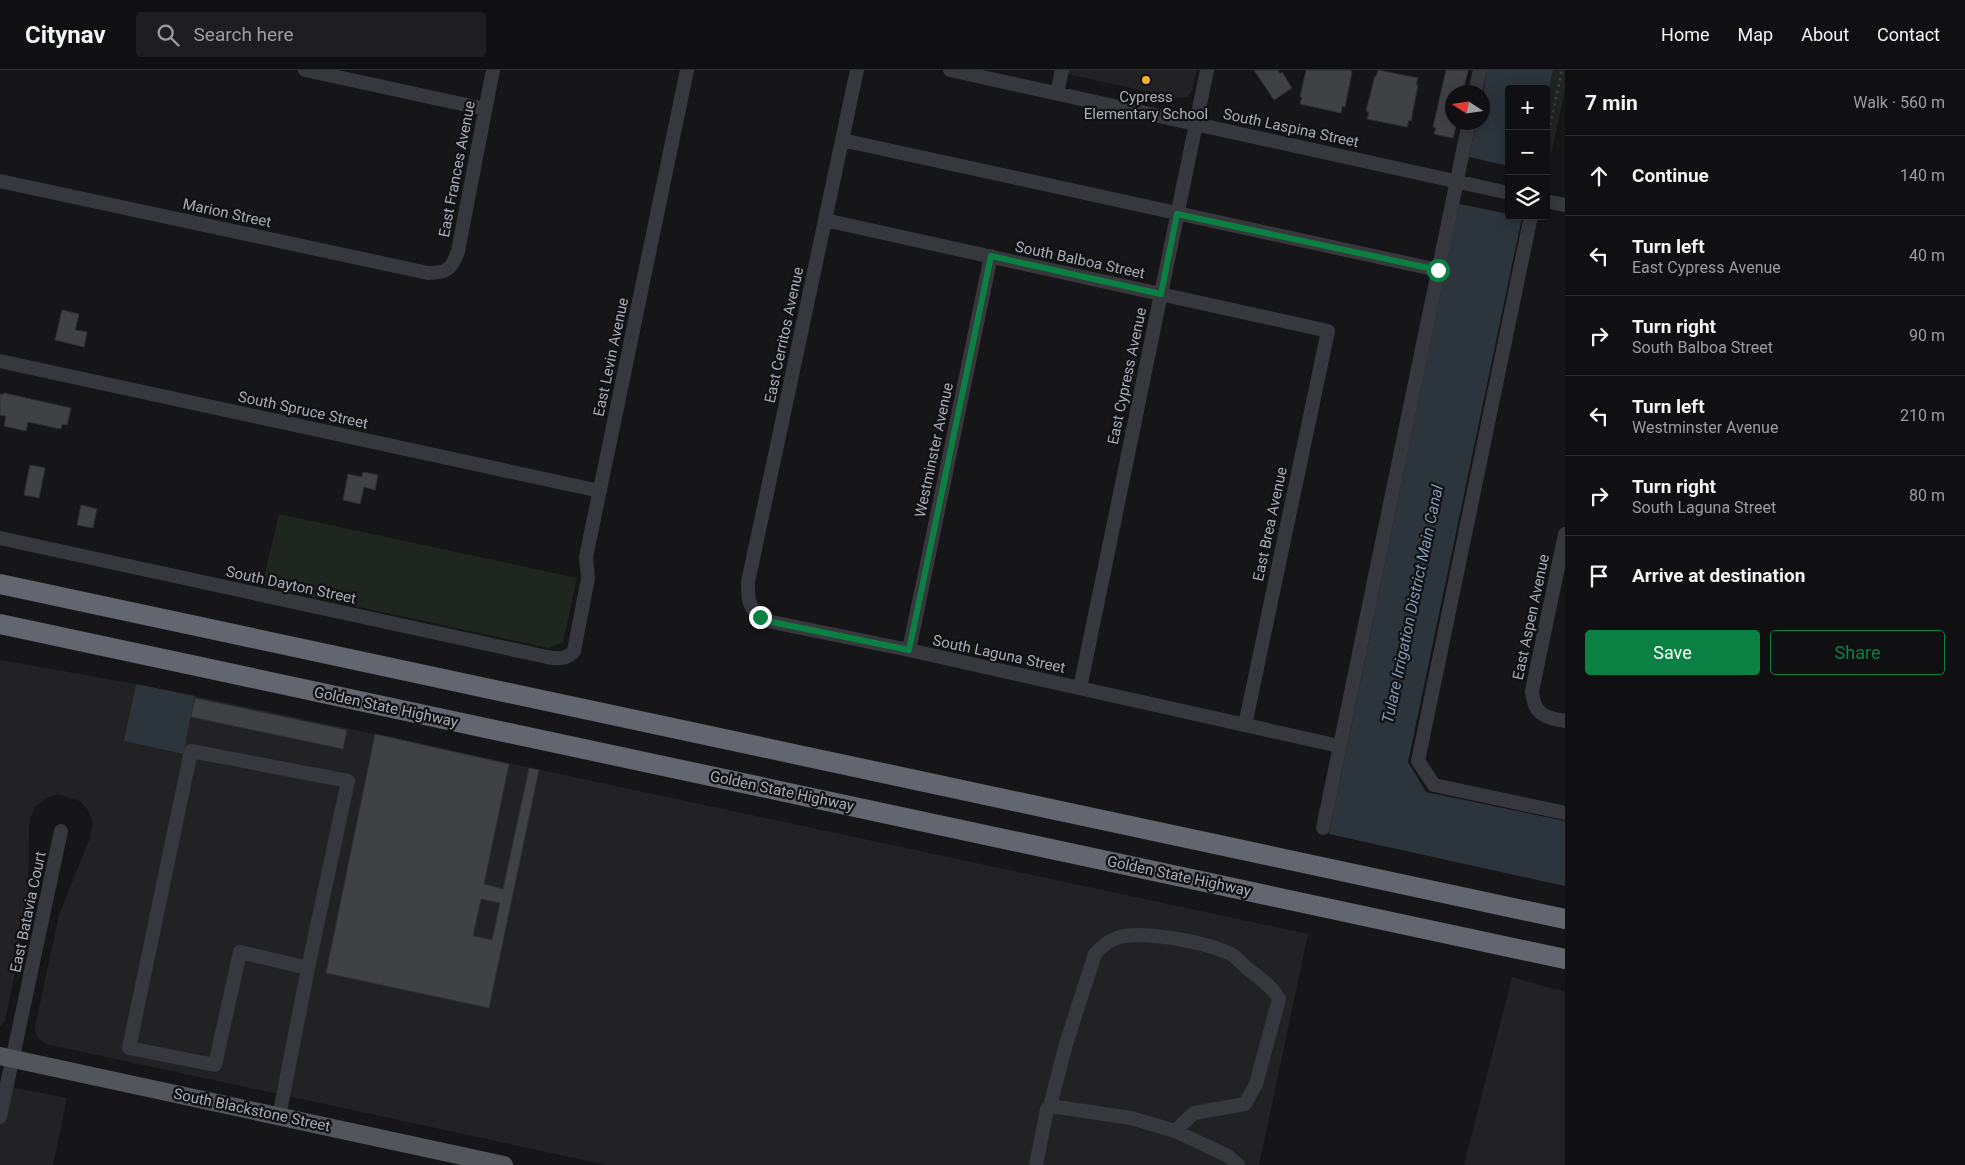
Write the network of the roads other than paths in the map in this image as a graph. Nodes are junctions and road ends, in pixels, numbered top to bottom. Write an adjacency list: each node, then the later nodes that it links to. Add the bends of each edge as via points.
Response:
1 (305, 70): 11 (street)
2 (493, 70): 11 (street, East Frances Avenue)
3 (687, 70): 29 (street, East Levin Avenue)
4 (857, 70): 14 (street, East Cerritos Avenue)
5 (950, 70): 10 (street, South Laspina Street)
6 (1062, 70): 10 (street)
7 (1207, 70): 12 (street, East Cypress Avenue)
8 (1480, 70): 9 (street)
9 (1477, 85)
10 (1057, 93): 12 (street, South Laspina Street)
11 (485, 109): 25 (street, East Frances Avenue, via 458,251 454,263)
12 (1196, 123): 16 (street, South Laspina Street); 20 (street, East Cypress Avenue)
13 (1467, 130): 16 (street)
14 (842, 140): 20 (street); 21 (street, East Cerritos Avenue)
15 (0, 181): 25 (street, Marion Street, via 428,273)
16 (1457, 181): 17 (street, South Laspina Street); 24 (street)
17 (1505, 192)
18 (1550, 202): 19 (street)
19 (1565, 205)
20 (1177, 214): 24 (street); 26 (street, East Cypress Avenue)
21 (825, 220): 23 (street, South Balboa Street); 33 (street, East Cerritos Avenue, via 748,582 747,597)
22 (1530, 220): 41 (street, via 1418,761 1434,786)
23 (991, 256): 26 (street, South Balboa Street); 35 (street, Westminster Avenue)
24 (1438, 270): 40 (street)
25 (446, 271)
26 (1161, 294): 27 (street, South Balboa Street); 37 (street, East Cypress Avenue)
27 (1328, 331): 39 (street, East Brea Avenue)
28 (0, 361): 29 (street, South Spruce Street)
29 (600, 491): 36 (street, East Levin Avenue, via 586,557 588,578)
30 (1565, 534): 38 (street, East Aspen Avenue, via 1532,691 1534,707 1549,718)
31 (0, 538): 36 (street, South Dayton Street, via 547,657 564,658)
32 (0, 584): 44 (highway)
33 (751, 608): 35 (street, South Laguna Street, via 772,622)
34 (0, 624): 45 (highway, Golden State Highway)
35 (909, 650): 37 (street, South Laguna Street)
36 (574, 651)
37 (1080, 688): 39 (street, South Laguna Street)
38 (1565, 721)
39 (1244, 725): 40 (street, South Laguna Street)
40 (1339, 746): 42 (street)
41 (1565, 814)
42 (1323, 828)
43 (62, 831): 47 (street, East Batavia Court)
44 (1565, 919)
45 (1565, 959)
46 (308, 968): 46 (street, via 348,781 191,751 129,1048 215,1065 240,952); 50 (street)
47 (7, 1057): 49 (street, East Batavia Court); 50 (main road, South Blackstone Street)
48 (1050, 1106): 51 (street, via 1132,1118); 51 (street, via 1095,954 1118,937 1151,935 1207,945 1234,955 1272,987 1278,998 1256,1084 1245,1104 1194,1113); 54 (street)
49 (0, 1117)
50 (279, 1117): 52 (main road, South Blackstone Street)
51 (1175, 1131): 55 (street, via 1228,1156)
52 (460, 1160): 53 (main road, South Blackstone Street)
53 (504, 1165)
54 (1036, 1165)
55 (1238, 1165)

